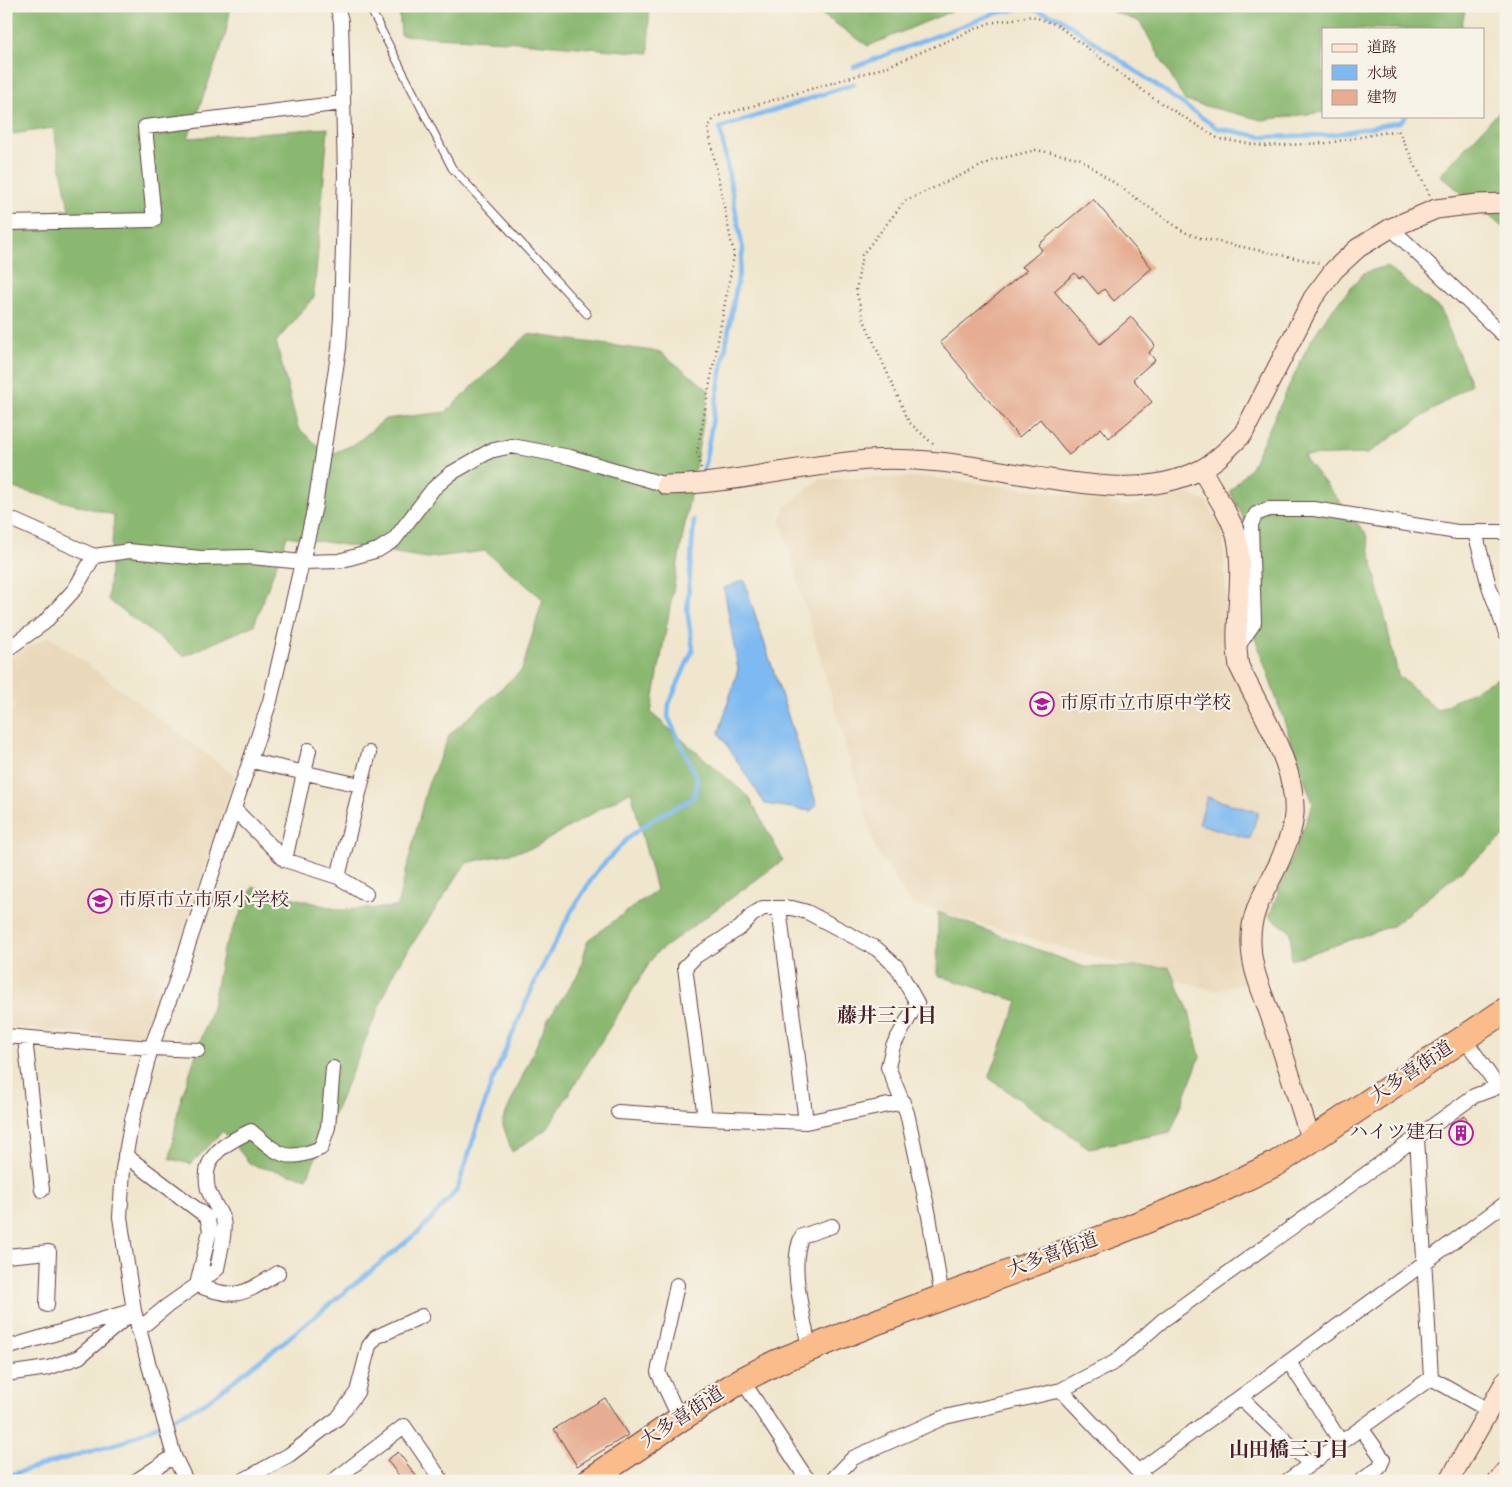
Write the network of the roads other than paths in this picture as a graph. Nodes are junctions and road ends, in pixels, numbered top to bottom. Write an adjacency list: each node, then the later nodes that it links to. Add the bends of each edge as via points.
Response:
1 (337, 6): 3 (street, via 342,22)
2 (369, 6): 7 (lane, via 452,168)
3 (343, 103): 5 (street, via 144,127 154,220); 15 (street, via 344,240 339,348 315,506)
4 (1506, 203): 6 (street, via 1436,209)
5 (6, 223)
6 (1391, 228): 8 (street); 9 (street, via 1358,248 1334,270 1313,298 1243,434)
7 (587, 314)
8 (1506, 335)
9 (1202, 470): 10 (street, via 1149,487 1122,488 947,462 869,460 705,484); 18 (street, via 1237,539 1239,600)
10 (666, 485): 15 (street, via 570,457 512,446 490,451 450,474 433,489 394,540 378,550 339,560)
11 (6, 517): 14 (street)
12 (1475, 532): 13 (street); 16 (street); 18 (street, via 1403,525 1314,509 1269,509 1256,514 1251,524 1254,623)
13 (1506, 532)
14 (94, 556): 15 (street, via 130,551); 17 (street, via 68,596 44,623)
15 (303, 562): 21 (street, via 270,701)
16 (1506, 633)
17 (10, 644)
18 (1236, 649): 42 (street, via 1239,666 1291,781 1292,829 1279,862 1258,900 1251,936 1252,960)
19 (309, 750): 22 (street)
20 (369, 752): 23 (street)
21 (251, 761): 22 (street); 24 (street)
22 (305, 774): 23 (street); 25 (street)
23 (360, 784): 26 (street)
24 (234, 809): 25 (street); 33 (street)
25 (285, 860): 26 (street)
26 (338, 877): 27 (street)
27 (366, 894)
28 (778, 908): 37 (street, via 807,912 877,949 897,967 917,1003 893,1046 888,1067); 39 (street, via 763,908 752,914 740,928 696,956 685,967); 40 (street)
29 (1506, 1010): 32 (highway, 大多喜街道)
30 (6, 1036): 31 (street)
31 (25, 1038): 33 (street); 44 (street)
32 (1464, 1038): 36 (street); 42 (highway, 大多喜街道)
33 (151, 1048): 34 (street); 43 (street)
34 (198, 1050)
35 (333, 1068): 50 (street, via 329,1119 321,1148 303,1156 286,1156 251,1131 216,1152 206,1168 208,1189 224,1222 217,1269)
36 (1502, 1086): 41 (street, via 1474,1096)
37 (903, 1102): 40 (street); 52 (street, via 929,1216)
38 (618, 1112): 39 (street)
39 (705, 1118): 40 (street)
40 (806, 1122)
41 (1417, 1138): 48 (street); 64 (street, via 1163,1320 1115,1362)
42 (1312, 1141): 52 (highway, 大多喜街道, via 1277,1163 1222,1190)
43 (125, 1155): 50 (street, via 207,1217 210,1230); 54 (street, via 120,1217)
44 (42, 1190)
45 (1506, 1202): 48 (street)
46 (832, 1226): 58 (street, via 802,1236 797,1245 796,1272)
47 (6, 1256): 53 (street, via 49,1252)
48 (1424, 1264): 59 (street); 61 (street)
49 (278, 1273): 50 (street, via 246,1292 222,1295)
50 (197, 1285): 56 (street)
51 (677, 1285): 67 (street, via 658,1372)
52 (942, 1298): 58 (highway, 大多喜街道)
53 (47, 1304)
54 (134, 1311): 56 (street); 57 (street); 60 (street, via 79,1357 48,1368)
55 (422, 1316): 77 (street, via 376,1337 369,1346 357,1392 338,1418 289,1455)
56 (138, 1330): 70 (street)
57 (6, 1348)
58 (809, 1348): 62 (highway, 大多喜街道)
59 (1289, 1362): 65 (street); 69 (street)
60 (6, 1374)
61 (1431, 1378): 66 (street); 68 (street)
62 (742, 1380): 67 (highway, 大多喜街道); 74 (street)
63 (1506, 1380): 66 (street)
64 (1061, 1390): 73 (street); 81 (street, via 945,1417 853,1458)
65 (1240, 1398): 71 (street); 73 (street)
66 (1488, 1410): 84 (street)
67 (680, 1418): 80 (highway, 大多喜街道)
68 (1361, 1428): 69 (street); 83 (street, via 1383,1459 1379,1468)
69 (1341, 1442): 71 (street)
70 (174, 1456): 75 (street); 76 (street)
71 (1310, 1464): 82 (street)
72 (1506, 1471): 85 (street)
73 (1142, 1476)
74 (808, 1480)
75 (136, 1481)
76 (186, 1481)
77 (242, 1481)
78 (333, 1481): 79 (street, via 404,1426)
79 (442, 1481)
80 (589, 1481)
81 (831, 1481)
82 (1287, 1481)
83 (1361, 1481)
84 (1449, 1481)
85 (1498, 1481)

